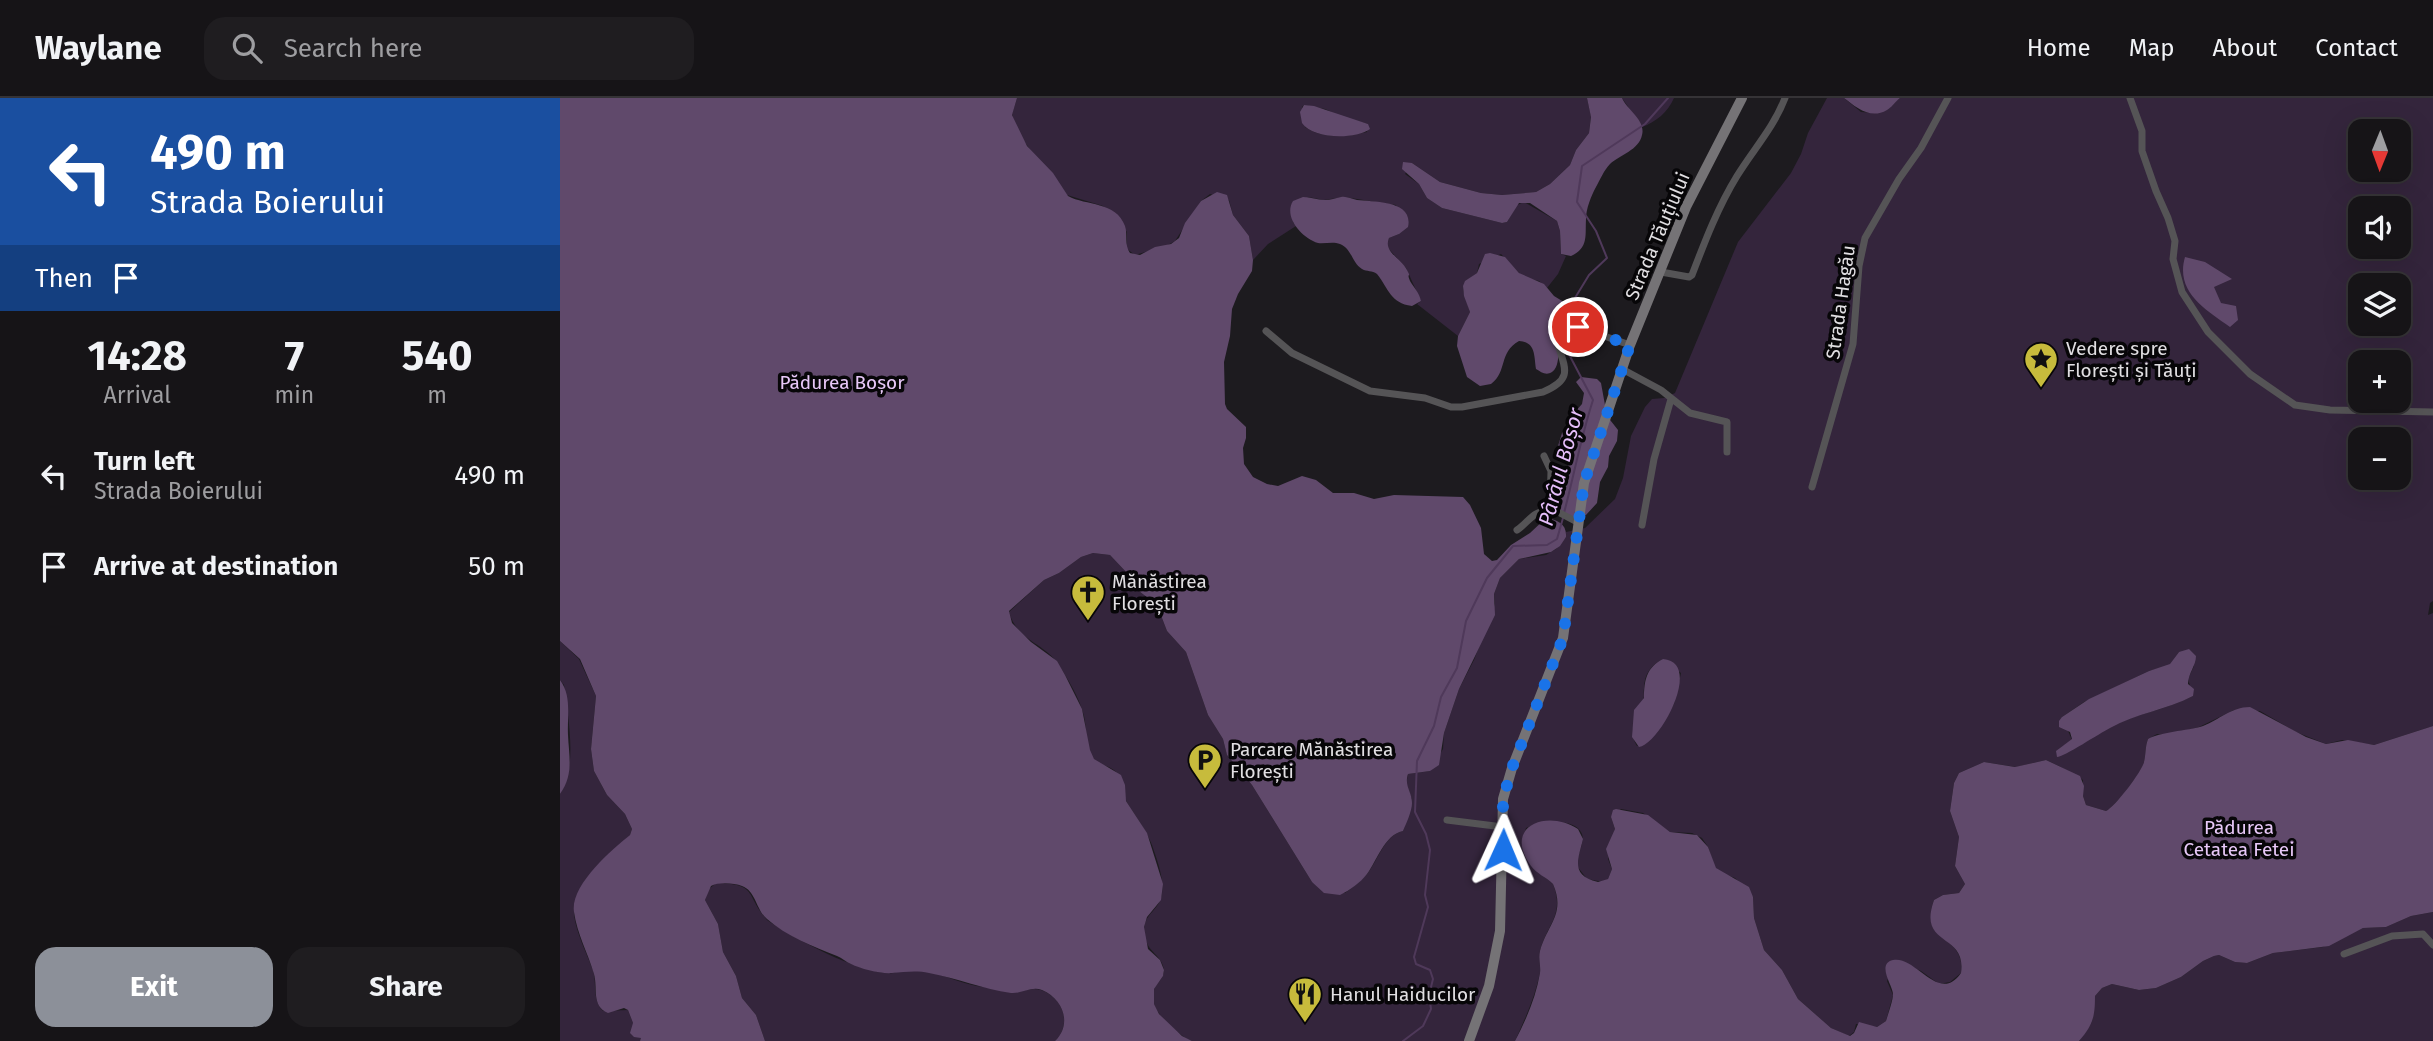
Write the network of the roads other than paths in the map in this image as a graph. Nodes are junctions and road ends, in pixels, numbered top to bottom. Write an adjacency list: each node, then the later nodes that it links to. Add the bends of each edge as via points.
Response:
1 (1742, 98): 5 (street, Strada Tăuțiului, via 1686,208)
2 (1785, 98): 5 (street, via 1735,178 1692,275)
3 (1948, 98): 13 (street, Strada Hagău, via 1865,238 1853,344)
4 (2130, 98): 10 (street, via 2142,131 2142,151 2175,241 2173,259 2182,292 2208,332 2250,374 2295,405)
5 (1661, 272): 7 (street, Strada Tăuțiului)
6 (1266, 331): 7 (street, via 1292,353 1370,391 1425,398 1451,407 1555,387 1565,377 1557,342 1566,331 1578,327)
7 (1630, 345): 8 (street, Strada Tăuțiului)
8 (1622, 369): 9 (street); 15 (street, Strada Tăuțiului, via 1584,483)
9 (1671, 399): 11 (street, via 1690,414 1727,422); 16 (street)
10 (2433, 412)
11 (1727, 452)
12 (1544, 456): 14 (street, via 1551,471)
13 (1812, 487)
14 (1549, 511): 15 (street); 17 (street, via 1530,516)
15 (1577, 522): 19 (street, Strada Tăuțiului, via 1563,638 1512,768 1503,799)
16 (1642, 524)
17 (1517, 530)
18 (1447, 820): 19 (street)
19 (1503, 827): 22 (street, Strada Tăuțiului, via 1496,959)
20 (2433, 945): 21 (street, via 2423,934 2392,936)
21 (2344, 954)
22 (1469, 1041)

